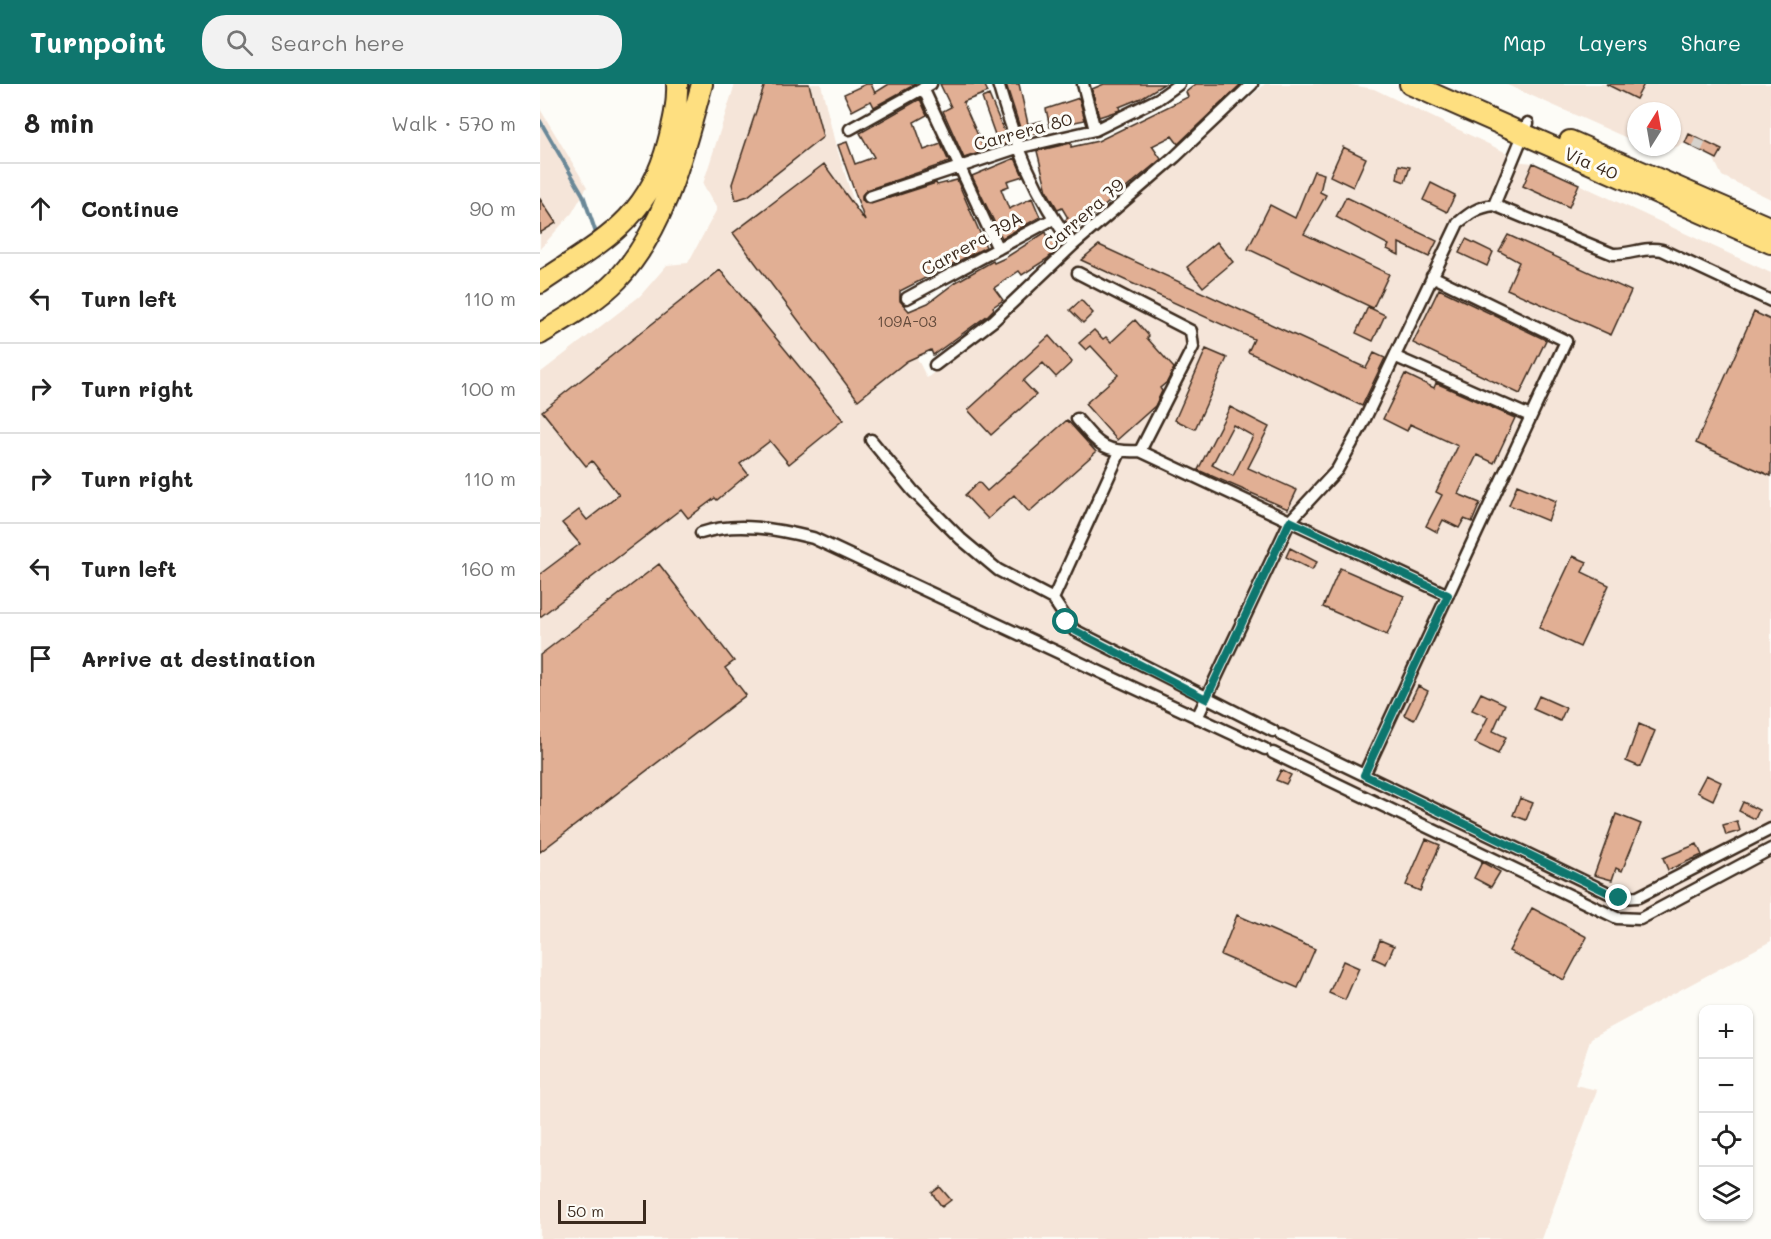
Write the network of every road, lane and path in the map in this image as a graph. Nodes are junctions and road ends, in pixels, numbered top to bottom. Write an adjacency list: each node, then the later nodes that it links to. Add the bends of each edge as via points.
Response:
1 (677, 84): 24 (highway, via 661,171 644,201 599,243)
2 (702, 84): 27 (highway, via 664,207 642,250 616,280)
3 (998, 84): 13 (street)
4 (1083, 84): 12 (street)
5 (1179, 84): 12 (street, Carrera 80, via 1158,99)
6 (1252, 84): 20 (street, Carrera 79)
7 (1410, 84): 11 (highway, Vía 40)
8 (1441, 84): 11 (highway, Vía 40)
9 (927, 86): 10 (street); 14 (street)
10 (850, 129)
11 (1525, 129): 16 (street); 18 (highway, Vía 40, via 1654,175); 19 (highway, Vía 40)
12 (1095, 130): 13 (street, Carrera 80)
13 (1017, 148): 14 (street, Carrera 80); 17 (street)
14 (960, 167): 15 (street, Carrera 80); 21 (street)
15 (869, 198)
16 (1494, 205): 23 (street, via 1480,206 1458,223); 26 (street, via 1613,254 1625,255 1651,247 1662,250)
17 (1053, 219): 20 (street); 21 (street, Carrera 79A)
18 (1771, 228)
19 (1771, 243)
20 (1073, 245): 29 (street, Carrera 79, via 993,321)
21 (998, 249): 25 (street, Carrera 79A)
22 (1078, 273): 33 (street, via 1191,331 1193,347)
23 (1432, 276): 28 (street); 30 (street, via 1566,341)
24 (540, 283)
25 (907, 298)
26 (1771, 301)
27 (540, 334)
28 (1396, 357): 30 (street); 35 (street, via 1337,470)
29 (935, 365)
30 (1530, 416): 37 (street)
31 (1077, 419): 34 (street, via 1098,444)
32 (871, 440): 38 (street, via 913,491 961,539 998,570)
33 (1140, 451): 34 (street); 35 (street)
34 (1120, 452): 38 (street)
35 (1290, 521): 37 (street); 39 (street)
36 (701, 534): 40 (street, via 718,527 776,529 813,538)
37 (1448, 595): 41 (street)
38 (1053, 599): 39 (street, via 1074,630)
39 (1206, 699): 40 (street); 41 (street)
40 (1197, 718): 43 (street, via 1617,918 1640,919)
41 (1364, 775): 42 (street, via 1629,900)
42 (1771, 829)
43 (1771, 849)

